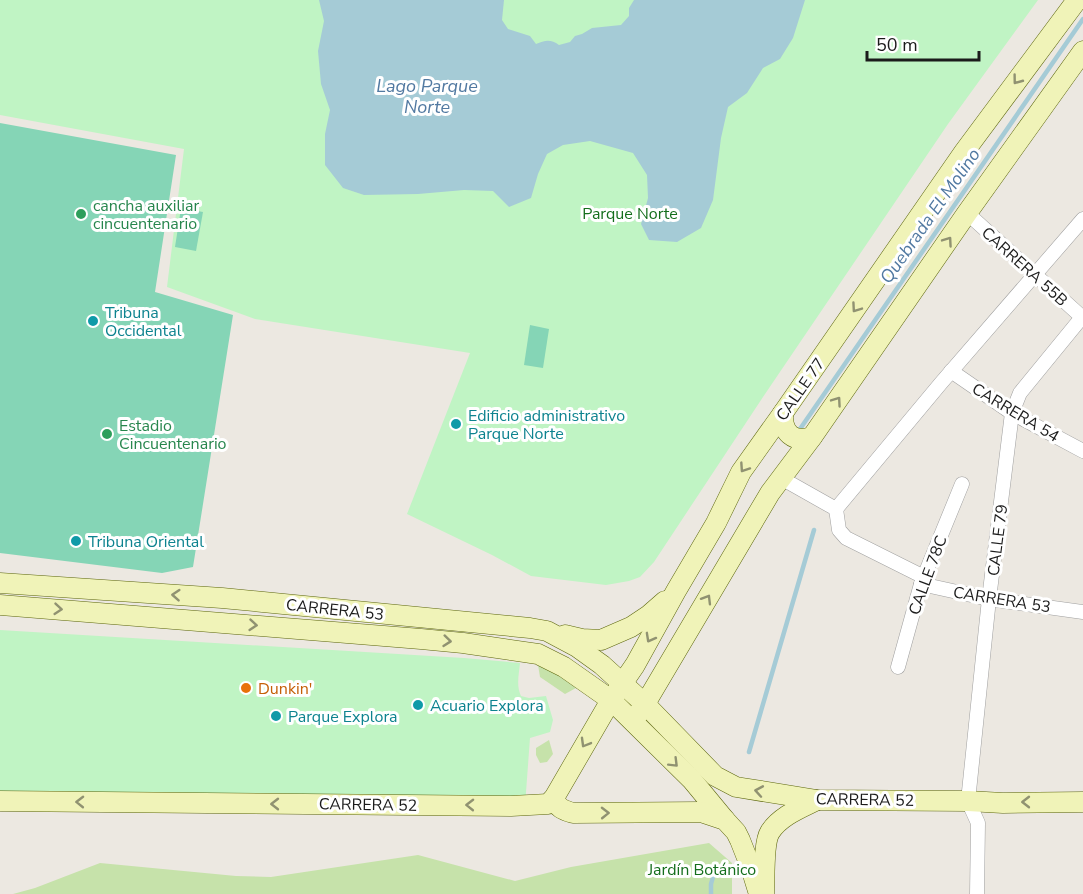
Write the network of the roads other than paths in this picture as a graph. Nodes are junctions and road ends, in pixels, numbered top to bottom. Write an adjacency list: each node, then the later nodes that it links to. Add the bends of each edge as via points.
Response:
1 (1077, 0): 8 (main road, CALLE 77, one-way to 8, via 964,152)
2 (1083, 51): 3 (main road)
3 (967, 213): 5 (street, CARRERA 55B); 10 (main road, one-way to 3)
4 (1083, 219): 5 (street)
5 (1036, 275): 6 (street, CARRERA 55B); 7 (street)
6 (1083, 317): 9 (street, CALLE 79, via 1020,393)
7 (951, 371): 9 (street, CARRERA 54); 14 (street)
8 (783, 413): 10 (main road, via 783,423 794,438); 17 (main road, CALLE 77, one-way to 17, via 741,472)
9 (1012, 414): 11 (street, CARRERA 54); 18 (street, CALLE 79)
10 (812, 437): 12 (main road)
11 (1083, 451)
12 (781, 478): 14 (street); 25 (main road, one-way to 12)
13 (962, 484): 15 (street, CALLE 78C)
14 (836, 509): 15 (street, CARRERA 53, via 839,530 846,538)
15 (922, 580): 18 (street, CARRERA 53); 22 (street, CALLE 78C)
16 (0, 583): 21 (main road, CARRERA 53, one-way to 16, via 222,598)
17 (676, 591): 21 (main road, via 631,627 601,640); 23 (main road, CALLE 77, one-way to 23)
18 (989, 599): 20 (street, CARRERA 53); 30 (street, CALLE 79)
19 (0, 605): 24 (main road, CARRERA 53, one-way to 24, via 421,639 522,651 564,667)
20 (1083, 612)
21 (548, 631): 23 (main road, CARRERA 53, via 577,647)
22 (898, 667)
23 (622, 682): 24 (main road, CALLE 77); 25 (main road, CARRERA 53)
24 (611, 700): 26 (main road); 27 (main road, CALLE 77, one-way to 27)
25 (645, 704): 26 (main road); 28 (main road, CARRERA 52, one-way to 25, via 736,787 715,776)
26 (633, 722): 32 (main road, one-way to 32, via 692,780)
27 (554, 798): 29 (main road, CARRERA 52, one-way to 29, via 548,804 528,806); 32 (main road, one-way to 32, via 561,810 573,813 701,812)
28 (817, 800): 30 (main road, CARRERA 52); 34 (main road, via 785,816 770,832)
29 (0, 801)
30 (968, 801): 31 (main road, CARRERA 52, one-way to 30); 35 (street, CALLE 79, via 978,823)
31 (1083, 802)
32 (725, 820): 33 (main road, via 740,840)
33 (759, 894)
34 (764, 894)
35 (977, 894)

